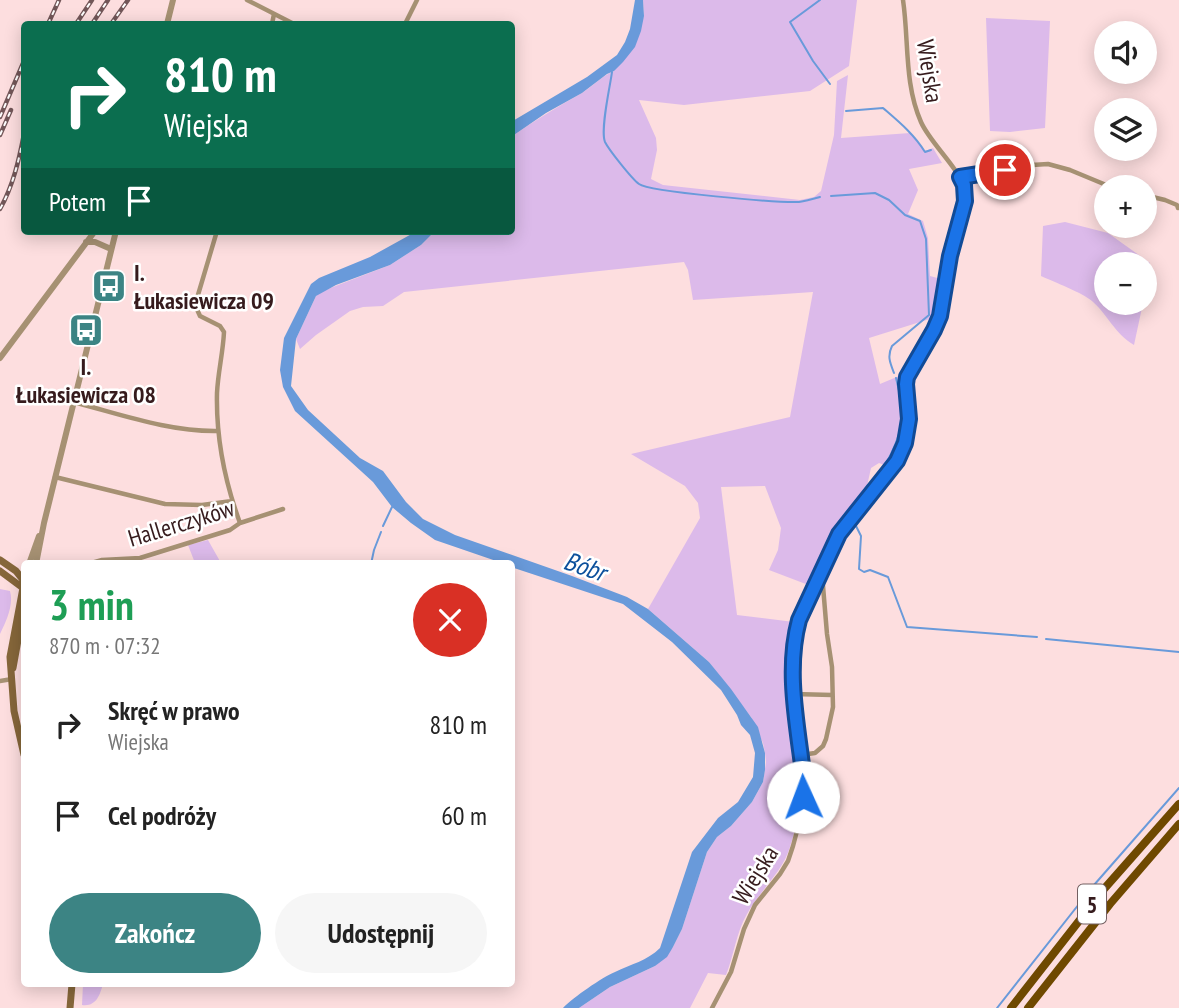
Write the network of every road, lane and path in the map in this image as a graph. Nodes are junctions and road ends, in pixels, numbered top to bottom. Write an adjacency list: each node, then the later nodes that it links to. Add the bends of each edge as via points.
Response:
1 (247, 0): 5 (street)
2 (417, 0): 9 (street)
3 (903, 0): 10 (street, Wiejska, via 910,81 921,123)
4 (173, 1): 6 (street)
5 (274, 14): 7 (street); 8 (street)
6 (168, 21)
7 (273, 21)
8 (288, 21)
9 (406, 21)
10 (960, 177): 11 (street, via 1040,164); 34 (street, Wiejska, via 965,201 940,316 907,377 905,443 889,474 839,534)
11 (1094, 180)
12 (1157, 199): 13 (street)
13 (1178, 208)
14 (92, 235): 17 (street)
15 (115, 235): 18 (street)
16 (216, 235): 21 (street, via 195,304 200,316 223,329)
17 (86, 242): 18 (street); 19 (street)
18 (111, 249): 20 (street)
19 (0, 358)
20 (73, 402): 21 (street, via 178,428); 22 (street)
21 (218, 430): 23 (street)
22 (55, 477): 23 (street, via 165,504); 26 (street)
23 (232, 501): 25 (street)
24 (284, 509): 25 (street, Hallerczyków)
25 (240, 523): 30 (street, Hallerczyków, via 140,558)
26 (43, 528): 28 (street); 29 (street)
27 (0, 560): 33 (main road)
28 (31, 560)
29 (37, 560)
30 (102, 560)
31 (21, 570): 33 (street)
32 (0, 571): 36 (main road)
33 (16, 571): 35 (main road)
34 (822, 572): 41 (street, Wiejska, via 795,635); 42 (street, Wiejska)
35 (21, 579)
36 (21, 582)
37 (21, 598): 39 (main road, via 12,639)
38 (21, 624): 39 (main road)
39 (12, 676): 40 (street); 43 (main road)
40 (0, 681)
41 (794, 694): 42 (street); 44 (street, Wiejska)
42 (832, 695): 44 (street, Wiejska, via 823,746)
43 (21, 742)
44 (801, 755): 49 (street, Wiejska, via 802,812 788,861 755,905 731,972)
45 (1179, 804): 50 (main road, 5, via 1104,889)
46 (1179, 824): 51 (main road, 5)
47 (72, 987): 48 (main road)
48 (71, 1008)
49 (712, 1008)
50 (1011, 1008)
51 (1028, 1008)

